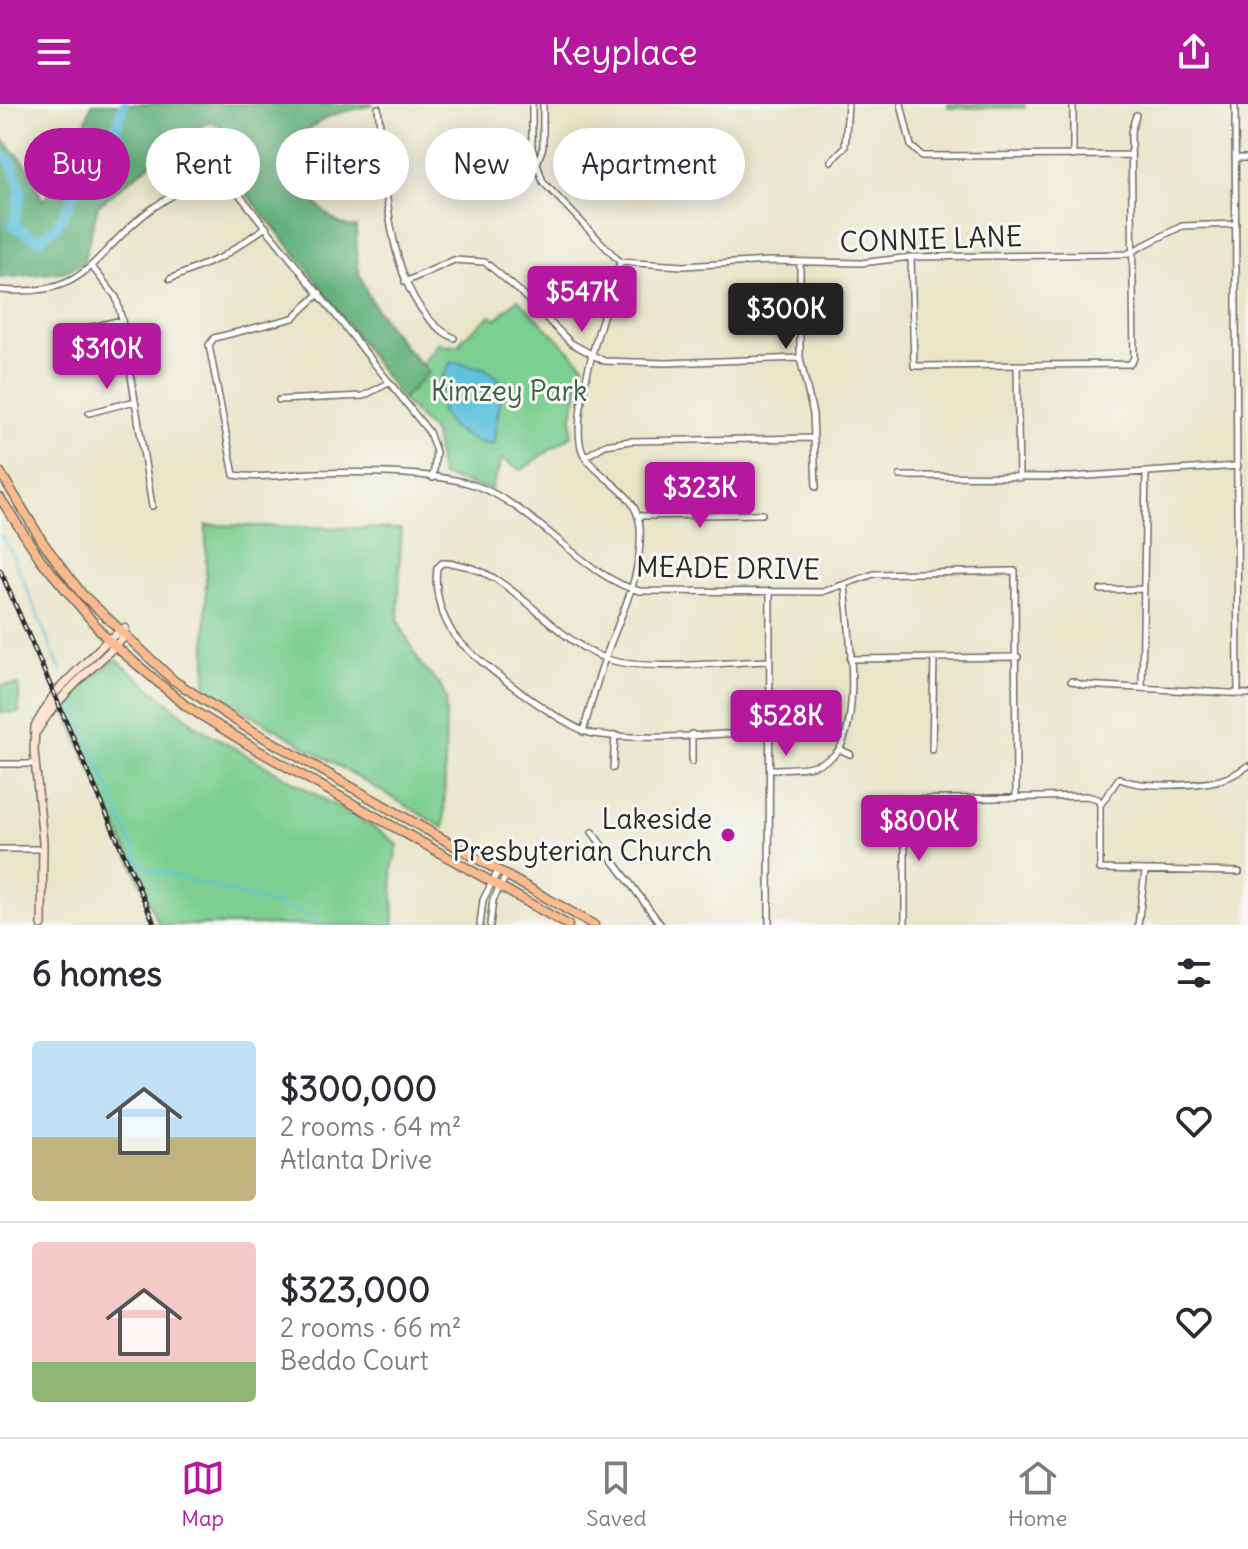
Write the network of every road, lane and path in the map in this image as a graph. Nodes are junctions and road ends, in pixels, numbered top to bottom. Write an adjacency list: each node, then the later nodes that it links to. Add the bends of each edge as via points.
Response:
1 (532, 104): 15 (street, via 532,148)
2 (543, 104): 15 (street)
3 (848, 104): 14 (street, via 848,137)
4 (901, 104): 11 (street, via 914,152 922,156)
5 (1073, 104): 11 (street)
6 (1235, 104): 12 (street)
7 (378, 108): 9 (street)
8 (1136, 115): 10 (street)
9 (381, 128)
10 (1131, 155): 11 (street); 19 (street)
11 (1073, 156)
12 (1235, 158): 13 (street); 17 (street)
13 (1248, 158)
14 (831, 161)
15 (538, 162): 21 (street, via 549,191)
16 (390, 200): 27 (street)
17 (1236, 224): 19 (street, CONNIE LANE, via 1176,228); 24 (street)
18 (266, 227): 23 (street, via 221,172 215,172 147,212); 26 (street, via 222,257); 29 (street)
19 (1131, 253): 20 (street, CONNIE LANE); 35 (street, via 1133,361)
20 (911, 257): 22 (street, CONNIE LANE); 35 (street, via 914,366)
21 (620, 262): 22 (street, CONNIE LANE); 33 (street)
22 (800, 262): 34 (street)
23 (93, 268): 28 (street, via 41,290); 30 (street, via 116,297)
24 (1237, 276): 25 (street); 42 (street)
25 (1248, 276)
26 (170, 279)
27 (405, 282): 32 (street, via 434,326); 33 (street, via 454,260 485,262)
28 (0, 290)
29 (320, 293): 36 (street); 46 (street, MEADE DRIVE, via 293,318 211,341 234,475)
30 (122, 320): 31 (street); 38 (street)
31 (79, 330)
32 (454, 338)
33 (593, 358): 34 (street, via 666,363); 41 (street, via 577,429)
34 (800, 358): 40 (street)
35 (1017, 366): 47 (street)
36 (387, 384): 37 (street, via 363,396); 46 (street, via 429,432 436,452)
37 (279, 400)
38 (135, 401): 39 (street); 50 (street)
39 (89, 413)
40 (814, 438): 41 (street, via 630,441 605,445); 48 (street)
41 (585, 457): 52 (street, via 632,501)
42 (1239, 466): 44 (street); 58 (street)
43 (0, 472): 60 (main road, via 44,544)
44 (1146, 472): 47 (street); 54 (street)
45 (900, 476): 47 (street)
46 (433, 478): 55 (street, MEADE DRIVE, via 471,484 507,500 616,583)
47 (1019, 478)
48 (816, 487)
49 (0, 498): 61 (main road, via 41,560)
50 (152, 506)
51 (762, 514): 52 (street)
52 (638, 516): 55 (street, via 640,546)
53 (845, 585): 57 (street, MEADE DRIVE, via 822,592); 62 (street, MEADE DRIVE, via 874,574 1011,570 1017,574); 65 (street)
54 (1143, 589): 56 (street); 68 (street)
55 (633, 590): 57 (street, MEADE DRIVE); 63 (street)
56 (1101, 590)
57 (770, 591): 66 (street)
58 (1238, 591): 59 (street); 69 (street)
59 (1248, 591)
60 (121, 634): 61 (main road); 84 (main road, via 191,693)
61 (111, 643): 80 (main road, via 44,707 35,734); 85 (main road, via 194,711)
62 (1018, 657): 64 (street); 86 (street)
63 (605, 658): 66 (street, via 631,663); 71 (street); 71 (street, via 486,573 468,565 442,563 437,568 439,603 459,641)
64 (934, 658): 65 (street); 76 (street)
65 (850, 659): 75 (street, via 850,720)
66 (770, 661): 72 (street)
67 (1071, 681): 68 (street)
68 (1142, 687): 69 (street)
69 (1238, 694): 70 (street)
70 (1248, 694)
71 (583, 732): 74 (street)
72 (771, 732): 73 (street); 83 (street)
73 (692, 734): 74 (street); 78 (street)
74 (615, 735): 82 (street)
75 (839, 749): 77 (street); 83 (street, via 810,766)
76 (932, 750)
77 (850, 754)
78 (692, 762)
79 (0, 764): 80 (street)
80 (36, 764): 90 (main road)
81 (1248, 766): 87 (street, via 1208,782 1132,784 1119,778)
82 (613, 768)
83 (772, 769): 101 (street)
84 (330, 776): 85 (main road); 93 (main road)
85 (324, 787): 94 (main road)
86 (1016, 798): 87 (street, via 1087,796); 102 (street, via 905,800)
87 (1100, 805): 91 (street, via 1100,869)
88 (592, 832): 100 (street)
89 (0, 849): 90 (street)
90 (43, 849): 95 (main road)
91 (1145, 872): 92 (street); 103 (street)
92 (1239, 872)
93 (502, 873): 94 (street); 99 (main road)
94 (496, 884): 96 (street, via 483,900); 97 (street); 98 (main road)
95 (42, 925)
96 (480, 925)
97 (490, 925)
98 (568, 925)
99 (594, 925)
100 (661, 925)
101 (769, 925)
102 (905, 925)
103 (1138, 925)

